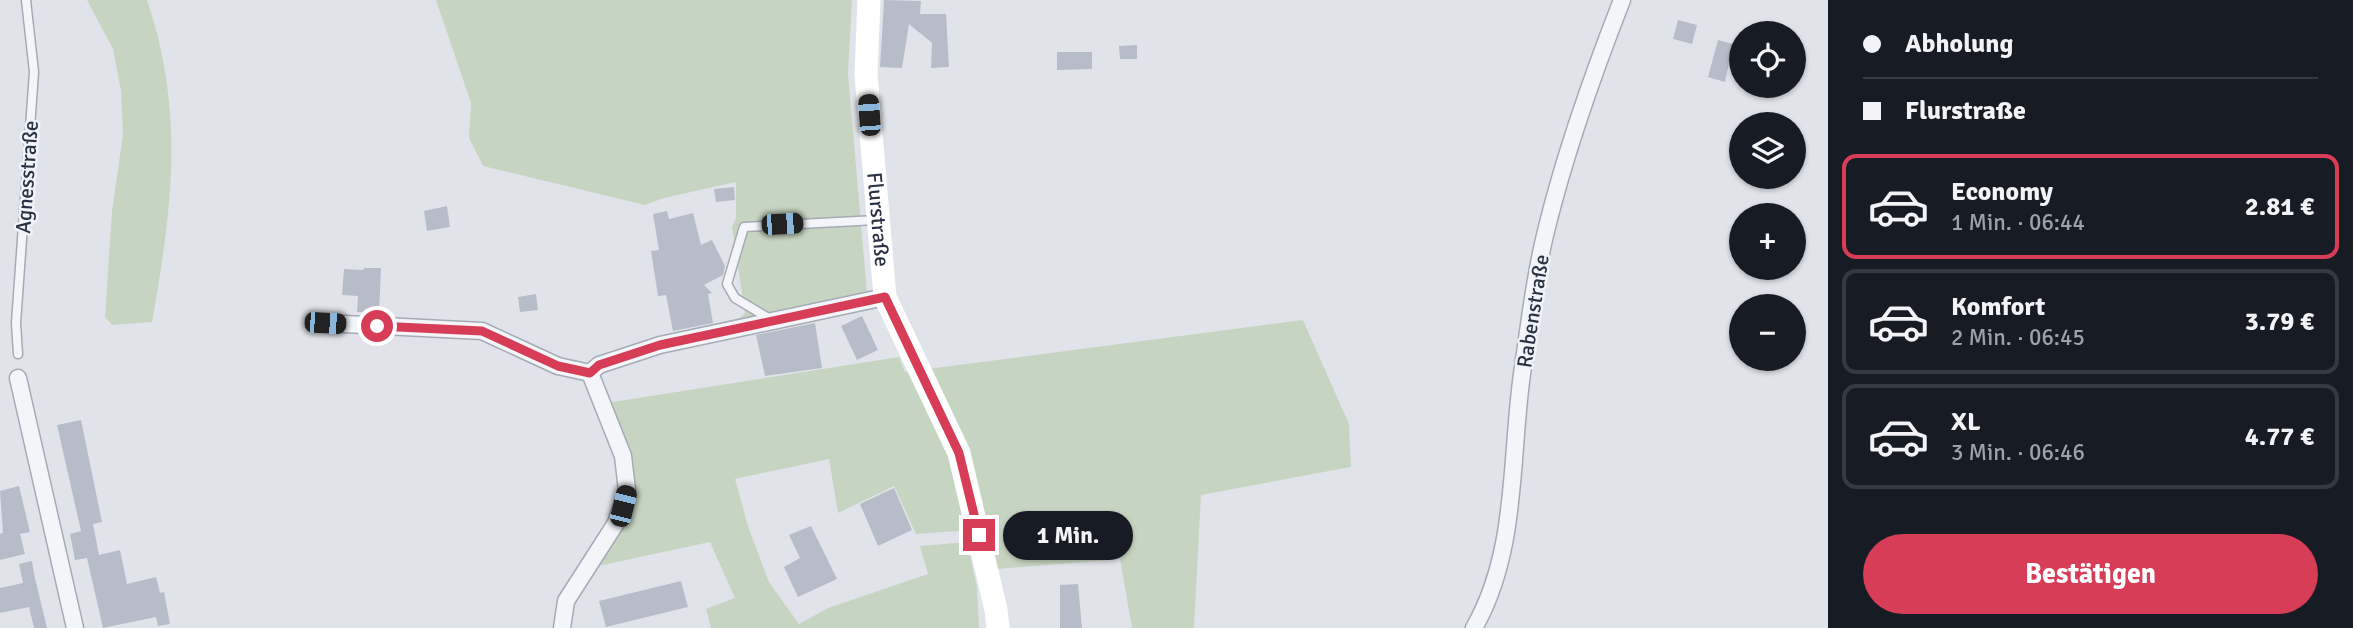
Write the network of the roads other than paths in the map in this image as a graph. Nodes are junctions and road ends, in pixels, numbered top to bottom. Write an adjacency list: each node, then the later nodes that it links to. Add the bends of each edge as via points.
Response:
1 (26, 0): 8 (lane, Agnesstraße, via 34,72 16,324)
2 (869, 0): 4 (street, Flurstraße, via 866,75)
3 (1622, 0): 14 (street, Rabenstraße, via 1546,228 1522,376 1506,542 1488,604)
4 (876, 220): 5 (street, Flurstraße); 6 (lane, via 744,227 727,280 729,289 735,298)
5 (885, 297): 6 (street); 13 (street, Flurstraße, via 959,453)
6 (772, 320): 9 (street, via 660,345 599,365)
7 (325, 323): 9 (street, via 482,331 558,366)
8 (18, 354)
9 (590, 373): 12 (street, via 623,456 627,490 616,523 566,601)
10 (18, 378): 11 (street)
11 (75, 628)
12 (562, 628)
13 (998, 628)
14 (1474, 628)

